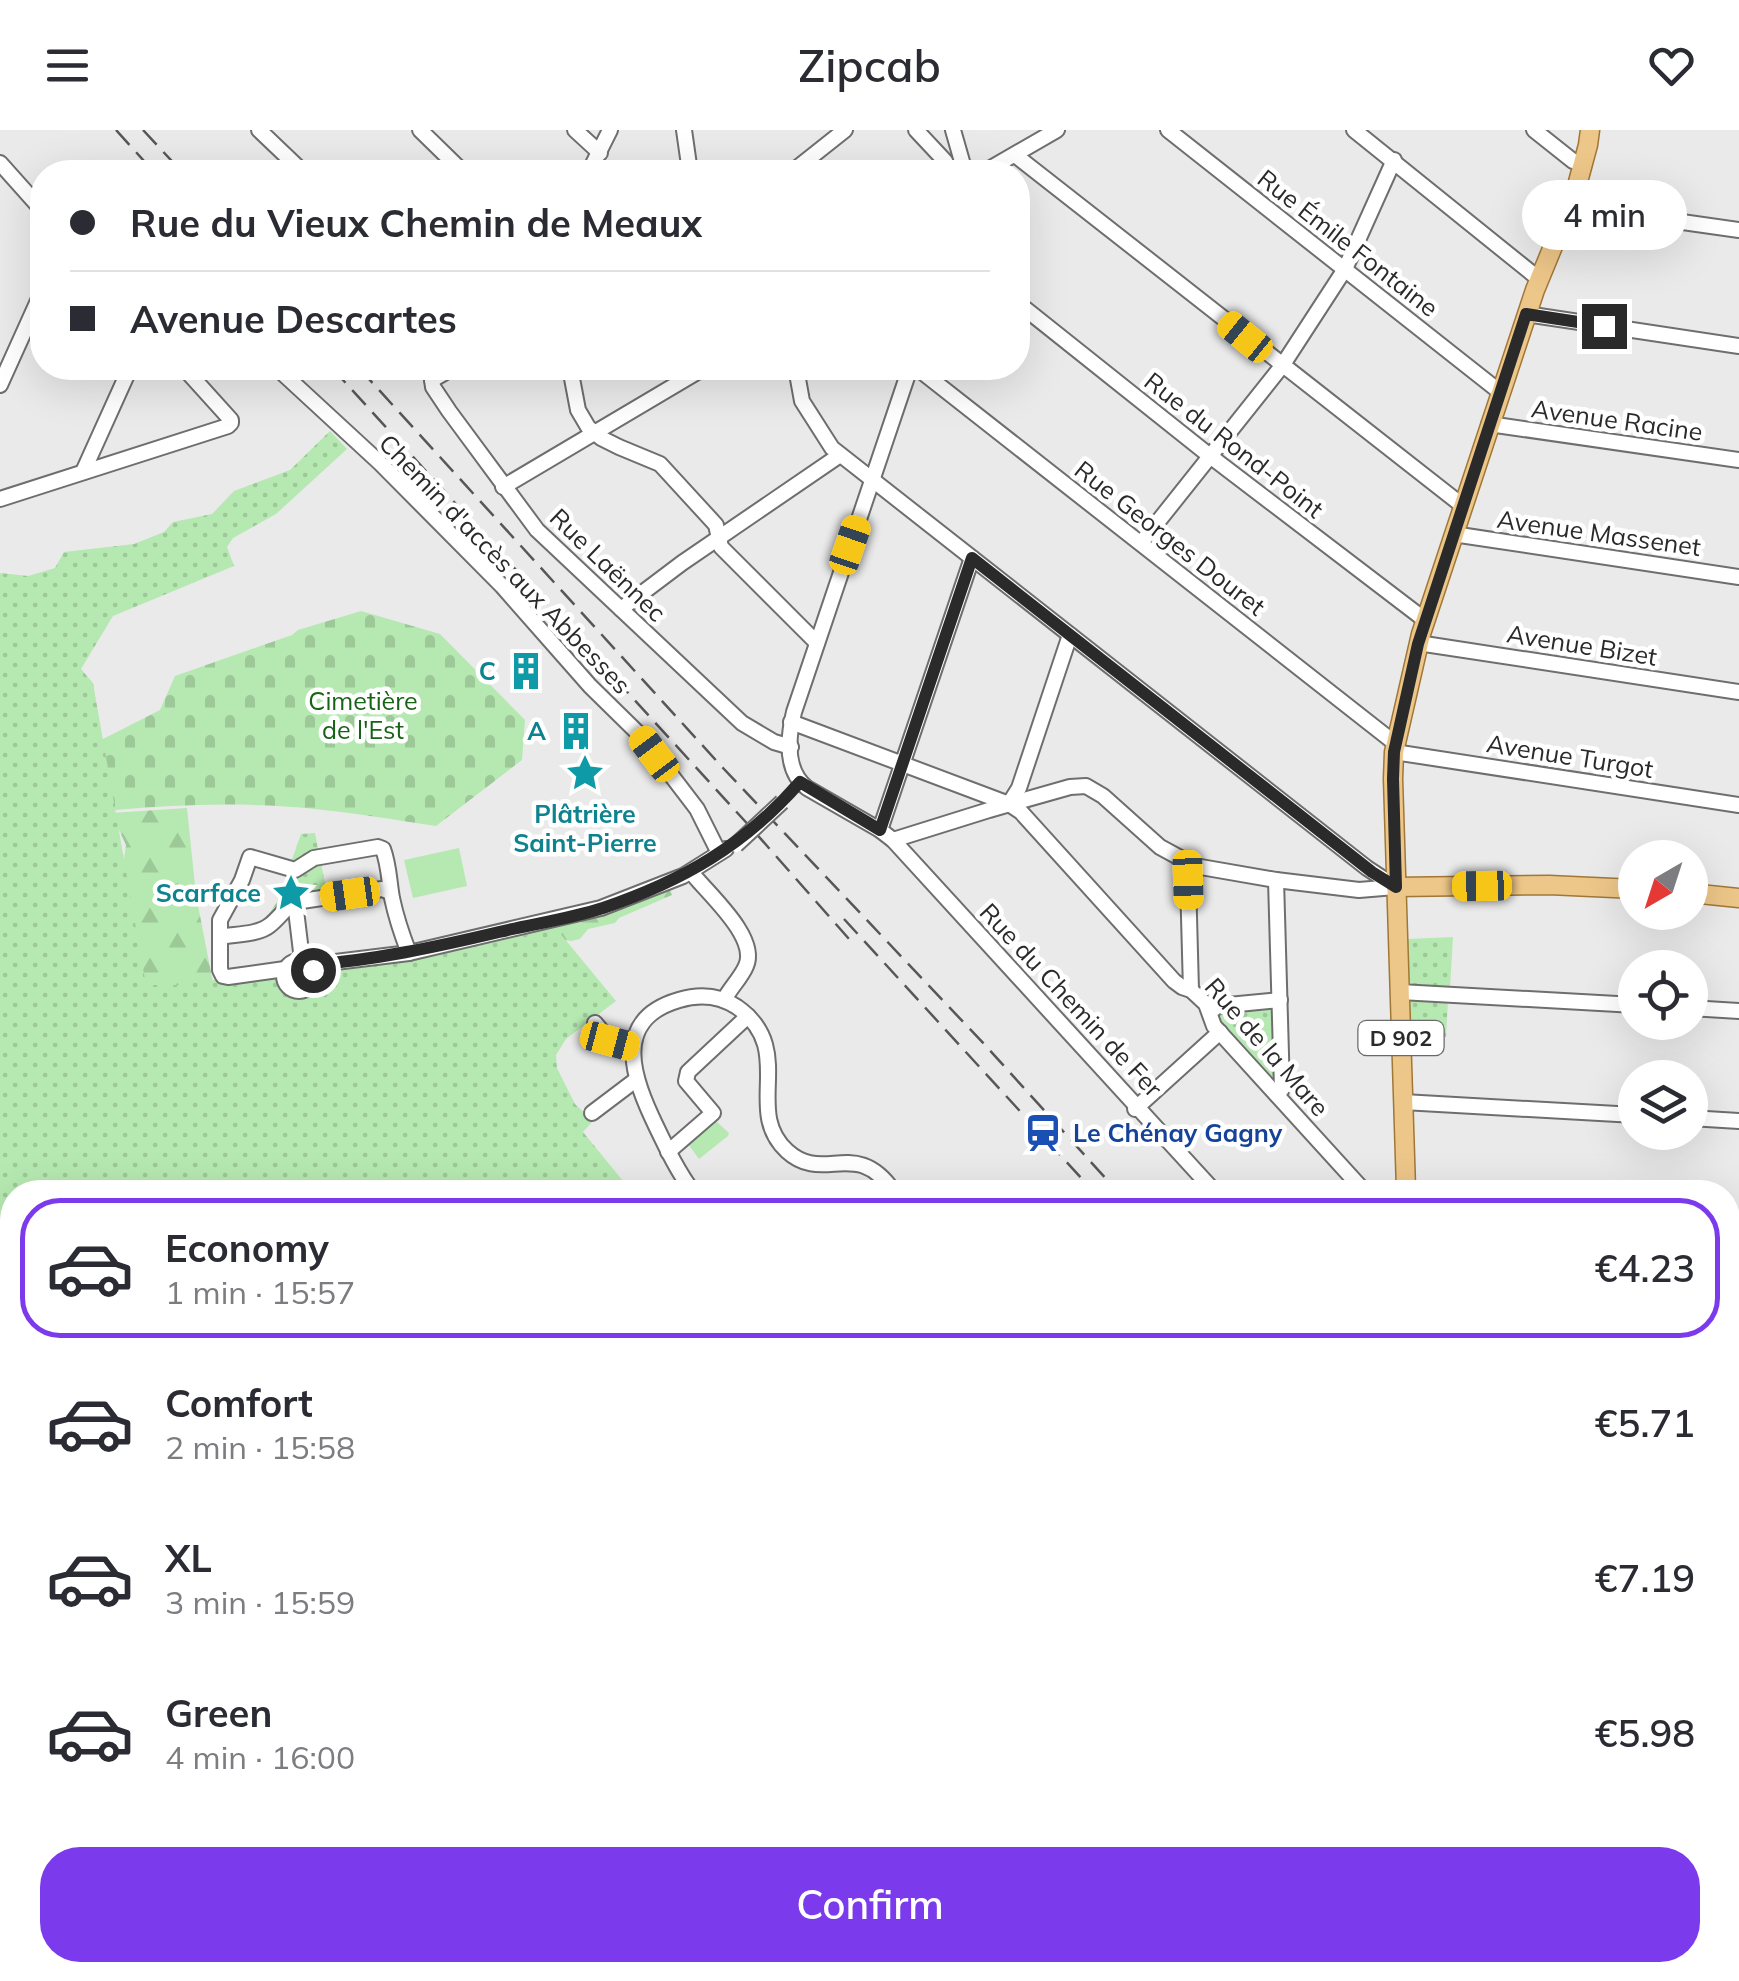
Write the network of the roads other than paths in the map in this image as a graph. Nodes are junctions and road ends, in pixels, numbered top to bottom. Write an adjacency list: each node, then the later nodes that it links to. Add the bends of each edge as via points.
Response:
1 (259, 130): 16 (street)
2 (420, 130): 17 (street)
3 (576, 130): 14 (street)
4 (610, 130): 14 (street)
5 (684, 130): 19 (street)
6 (845, 130): 20 (street)
7 (916, 130): 21 (street)
8 (953, 130): 22 (street)
9 (1057, 130): 15 (street)
10 (1168, 130): 32 (street, Rue Émile Fontaine)
11 (1354, 130): 25 (street)
12 (1534, 130): 27 (street)
13 (1590, 131): 27 (main road, D 902)
14 (600, 153): 18 (street)
15 (1015, 155): 23 (street); 24 (street)
16 (290, 160)
17 (451, 160)
18 (596, 160)
19 (688, 160)
20 (807, 160)
21 (949, 160)
22 (951, 160)
23 (1006, 160)
24 (1021, 160)
25 (1394, 160): 32 (street); 33 (street)
26 (0, 163): 29 (street)
27 (1581, 163): 30 (main road, D 902)
28 (1030, 167): 38 (street)
29 (30, 194)
30 (1567, 205): 31 (street); 33 (main road, D 902)
31 (1739, 230)
32 (1346, 269): 38 (street); 49 (street, Rue Émile Fontaine)
33 (1539, 279): 35 (main road, D 902)
34 (1030, 312): 53 (street, Rue du Rond-Point)
35 (1526, 314): 37 (street); 49 (main road, D 902)
36 (30, 319): 48 (street)
37 (1739, 346)
38 (1282, 366): 53 (street); 59 (street)
39 (125, 380): 55 (street)
40 (195, 380): 55 (street, via 225,413 228,426)
41 (289, 380): 79 (street, Chemin d'accès aux Abbesses, via 502,586 642,737 697,809)
42 (433, 380): 57 (street, Rue Laënnec)
43 (572, 380): 51 (street, via 578,410)
44 (683, 380): 51 (street)
45 (798, 380): 52 (street, via 802,401)
46 (910, 380): 56 (street)
47 (929, 380): 62 (street, Rue Georges Douret)
48 (0, 385)
49 (1500, 392): 50 (main road, D 902)
50 (1490, 424): 54 (street, Avenue Racine); 59 (main road, D 902)
51 (594, 432): 57 (street); 61 (street, via 660,464 716,526)
52 (840, 455): 56 (street); 61 (street)
53 (1210, 456): 62 (street); 66 (street, Rue du Rond-Point)
54 (1739, 460)
55 (84, 472): 58 (street)
56 (872, 480): 63 (street); 68 (street)
57 (503, 488): 65 (street, Rue Laënnec)
58 (0, 499)
59 (1463, 506): 60 (main road, D 902)
60 (1453, 534): 64 (street, Avenue Massenet); 66 (main road, D 902)
61 (718, 540): 65 (street); 68 (street)
62 (1141, 544): 73 (street, Rue Georges Douret)
63 (972, 558): 67 (street); 74 (street)
64 (1739, 577)
65 (621, 609): 72 (street, Rue Laënnec, via 742,723)
66 (1425, 620): 69 (main road, D 902)
67 (1070, 635): 76 (street); 83 (street)
68 (817, 643): 71 (street)
69 (1418, 644): 70 (street, Avenue Bizet); 73 (main road, D 902)
70 (1739, 692)
71 (792, 722): 72 (street); 74 (street)
72 (791, 747): 75 (street)
73 (1395, 748): 77 (street, Avenue Turgot); 83 (main road, D 902)
74 (902, 764): 76 (street); 78 (street)
75 (800, 782): 78 (street); 79 (street, bridge)
76 (1009, 804): 78 (street); 80 (street, via 1086,786 1160,847); 93 (street, Rue de la Mare, via 1174,981)
77 (1739, 805)
78 (886, 835): 108 (street, Rue du Chemin de Fer)
79 (719, 853): 81 (street)
80 (1195, 866): 82 (street); 93 (street, via 1188,880)
81 (691, 872): 90 (street, via 601,908); 95 (street, via 748,949 747,964)
82 (1276, 880): 83 (street, via 1359,890); 96 (street)
83 (1396, 887): 84 (main road); 94 (main road, D 902)
84 (1618, 888)
85 (390, 892): 88 (street); 89 (street, via 386,855 378,847 314,858 295,870 250,857 220,920); 90 (street)
86 (1708, 895): 87 (main road)
87 (1739, 898)
88 (295, 902): 89 (street, via 262,930); 91 (street)
89 (220, 937): 92 (street, via 222,975)
90 (409, 953): 91 (street)
91 (306, 963): 92 (street); 92 (street, via 314,980 304,990 289,988)
92 (285, 969)
93 (1191, 990): 100 (street, Rue de la Mare)
94 (1400, 992): 97 (street); 107 (main road, D 902)
95 (724, 1000): 101 (street); 104 (street, via 698,996 666,1004 649,1016)
96 (1280, 1000): 100 (street); 106 (street)
97 (1618, 1004)
98 (1708, 1009): 99 (street)
99 (1739, 1011)
100 (1210, 1012): 103 (street, Rue de la Mare)
101 (748, 1016): 113 (street, via 688,1072 686,1081 714,1113); 115 (street, via 766,1044 769,1118 783,1146 810,1164 846,1162)
102 (594, 1023): 104 (street, via 610,1041)
103 (1220, 1032): 106 (street, Rue de la Mare); 108 (street)
104 (632, 1047): 105 (street)
105 (636, 1079): 109 (street); 113 (street)
106 (1277, 1094): 117 (street, Rue de la Mare)
107 (1403, 1102): 110 (street); 118 (main road, D 902)
108 (1137, 1108): 116 (street, Rue du Chemin de Fer)
109 (592, 1113)
110 (1618, 1114)
111 (1708, 1119): 112 (street)
112 (1739, 1121)
113 (668, 1152): 114 (street)
114 (686, 1180)
115 (885, 1180)
116 (1205, 1180)
117 (1354, 1180)
118 (1406, 1180)

